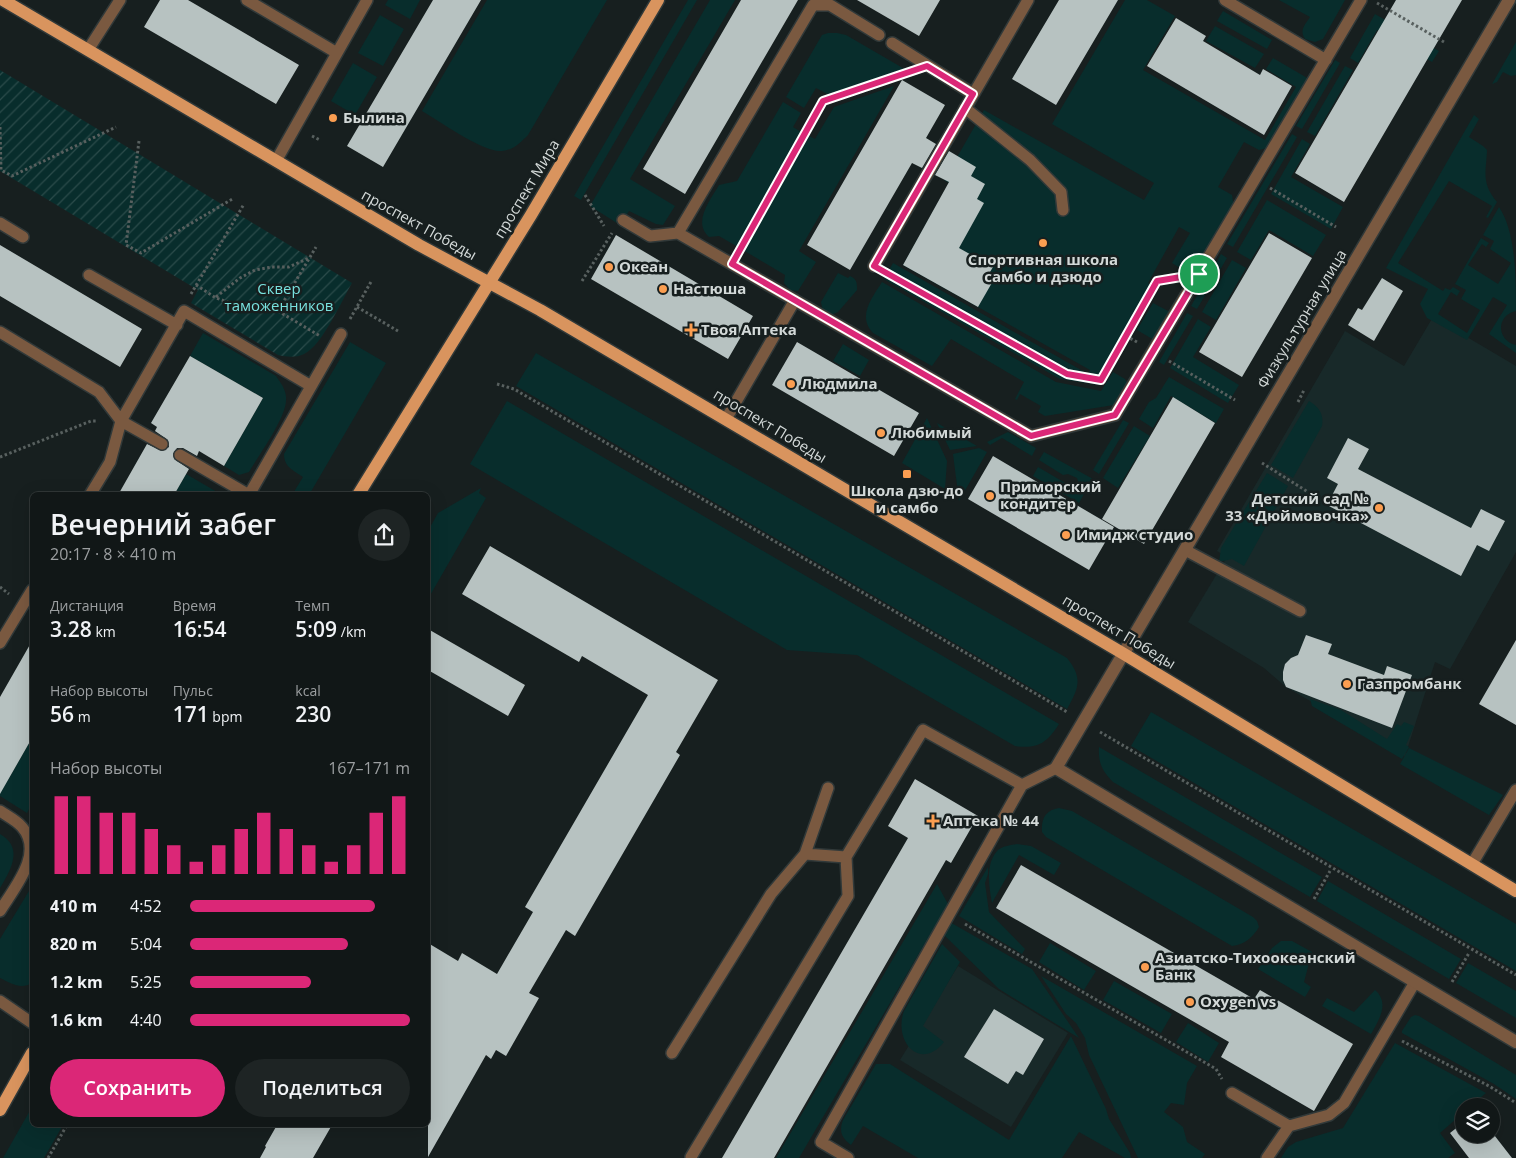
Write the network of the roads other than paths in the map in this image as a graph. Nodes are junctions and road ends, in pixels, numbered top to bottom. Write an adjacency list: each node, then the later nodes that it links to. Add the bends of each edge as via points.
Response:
1 (3, 0): 13 (main road, проспект Победы)
2 (120, 0): 13 (lane)
3 (247, 0): 14 (lane)
4 (367, 0): 14 (lane)
5 (658, 0): 26 (main road, проспект Мира)
6 (1028, 0): 16 (lane)
7 (1225, 0): 15 (lane)
8 (1361, 0): 15 (lane)
9 (1509, 0): 40 (street, Физкультурная улица)
10 (832, 2): 11 (lane); 22 (lane, via 814,6)
11 (879, 35)
12 (892, 43): 16 (lane)
13 (88, 50): 18 (main road, проспект Победы)
14 (337, 52): 18 (lane)
15 (1326, 60): 27 (lane, via 1115,415 1031,436)
16 (973, 94): 17 (lane)
17 (965, 108): 19 (lane, via 1030,160 1061,192); 24 (lane)
18 (276, 161): 26 (main road, проспект Победы)
19 (1063, 210)
20 (623, 220): 22 (lane, via 650,236)
21 (0, 223): 23 (lane)
22 (678, 233): 27 (lane)
23 (23, 237)
24 (874, 266)
25 (89, 275): 28 (lane)
26 (489, 283): 32 (main road, проспект Победы); 39 (main road, проспект Мира)
27 (795, 300): 32 (lane)
28 (177, 325): 31 (lane, via 184,311); 33 (lane)
29 (0, 332): 33 (lane, via 99,392)
30 (338, 339): 31 (lane)
31 (311, 386): 38 (lane)
32 (726, 419): 44 (main road, проспект Победы)
33 (121, 421): 34 (lane); 36 (lane, via 110,462)
34 (162, 444)
35 (180, 455): 37 (lane)
36 (92, 492)
37 (244, 492)
38 (251, 492)
39 (360, 492)
40 (1185, 550): 42 (lane); 44 (street, Физкультурная улица)
41 (30, 593): 43 (lane)
42 (1300, 611)
43 (0, 643)
44 (1124, 654): 45 (street, Физкультурная улица); 54 (main road, проспект Победы)
45 (1056, 768): 46 (lane); 57 (street)
46 (1022, 786): 53 (lane, via 923,730); 67 (lane, via 821,1142)
47 (828, 788): 51 (lane)
48 (1516, 790): 54 (lane)
49 (0, 811): 50 (lane, via 23,828)
50 (30, 846)
51 (805, 854): 53 (lane); 61 (lane, via 771,894)
52 (30, 856): 56 (lane)
53 (846, 857): 66 (lane, via 848,896)
54 (1472, 864): 55 (main road, проспект Победы)
55 (1516, 890)
56 (0, 911)
57 (1415, 982): 60 (street); 65 (lane, via 1344,1103 1329,1116)
58 (0, 1001): 59 (lane)
59 (30, 1021)
60 (1516, 1042)
61 (672, 1053)
62 (30, 1057): 64 (main road)
63 (1232, 1093): 65 (lane)
64 (0, 1110)
65 (1289, 1126): 68 (lane)
66 (691, 1157)
67 (848, 1158)
68 (1267, 1158)

